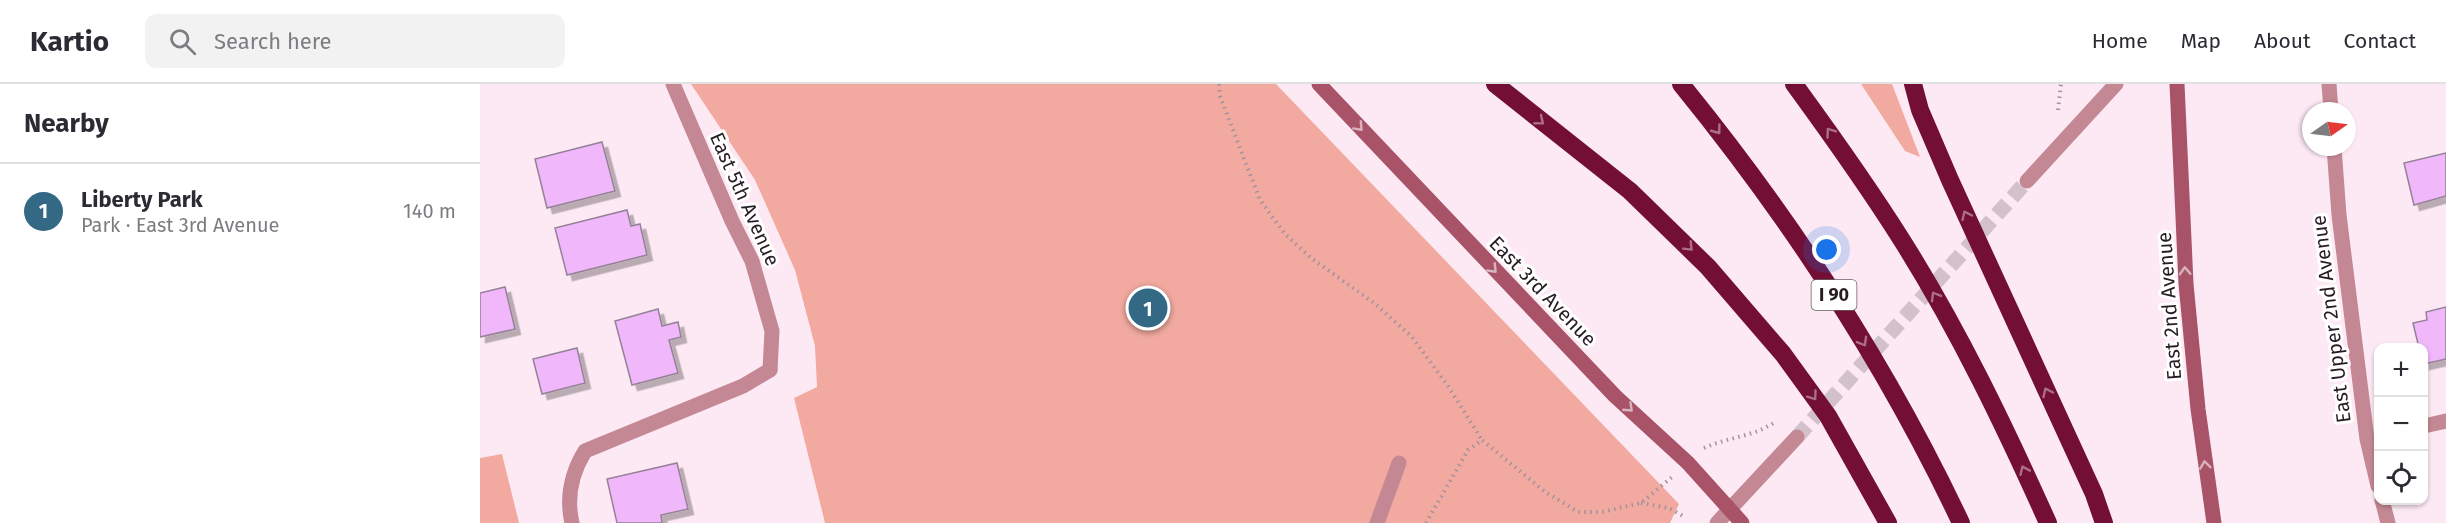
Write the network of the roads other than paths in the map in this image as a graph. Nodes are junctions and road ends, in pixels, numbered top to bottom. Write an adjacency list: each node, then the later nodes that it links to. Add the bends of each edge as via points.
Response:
1 (673, 84): 20 (street, East 5th Avenue, via 752,261 771,331 770,370 743,386 585,452 575,467 570,488)
2 (1319, 84): 19 (main road, East 3rd Avenue, one-way to 19, via 1615,396 1688,463)
3 (1495, 84): 24 (highway, one-way to 24, via 1630,191 1708,267 1783,354 1828,416)
4 (1681, 84): 25 (highway, I 90, one-way to 25, via 1787,225 1850,320)
5 (1794, 84): 26 (highway, one-way to 5, via 1946,316 1898,234)
6 (1913, 84): 27 (highway, one-way to 6, via 1950,180)
7 (2116, 84): 12 (street)
8 (2177, 84): 28 (main road, East 2nd Avenue, one-way to 8, via 2186,284)
9 (2329, 84): 10 (street)
10 (2330, 102)
11 (2335, 156): 16 (street, East Upper 2nd Avenue, via 2339,215)
12 (2027, 181)
13 (2446, 421): 14 (street)
14 (2428, 425)
15 (1797, 437): 19 (street)
16 (2373, 437)
17 (1399, 463): 21 (street)
18 (2383, 505): 29 (street)
19 (1729, 508): 22 (street); 23 (main road, East 3rd Avenue)
20 (572, 523)
21 (1377, 523)
22 (1717, 523)
23 (1742, 523)
24 (1888, 523)
25 (1961, 523)
26 (2048, 523)
27 (2104, 523)
28 (2214, 523)
29 (2388, 523)

